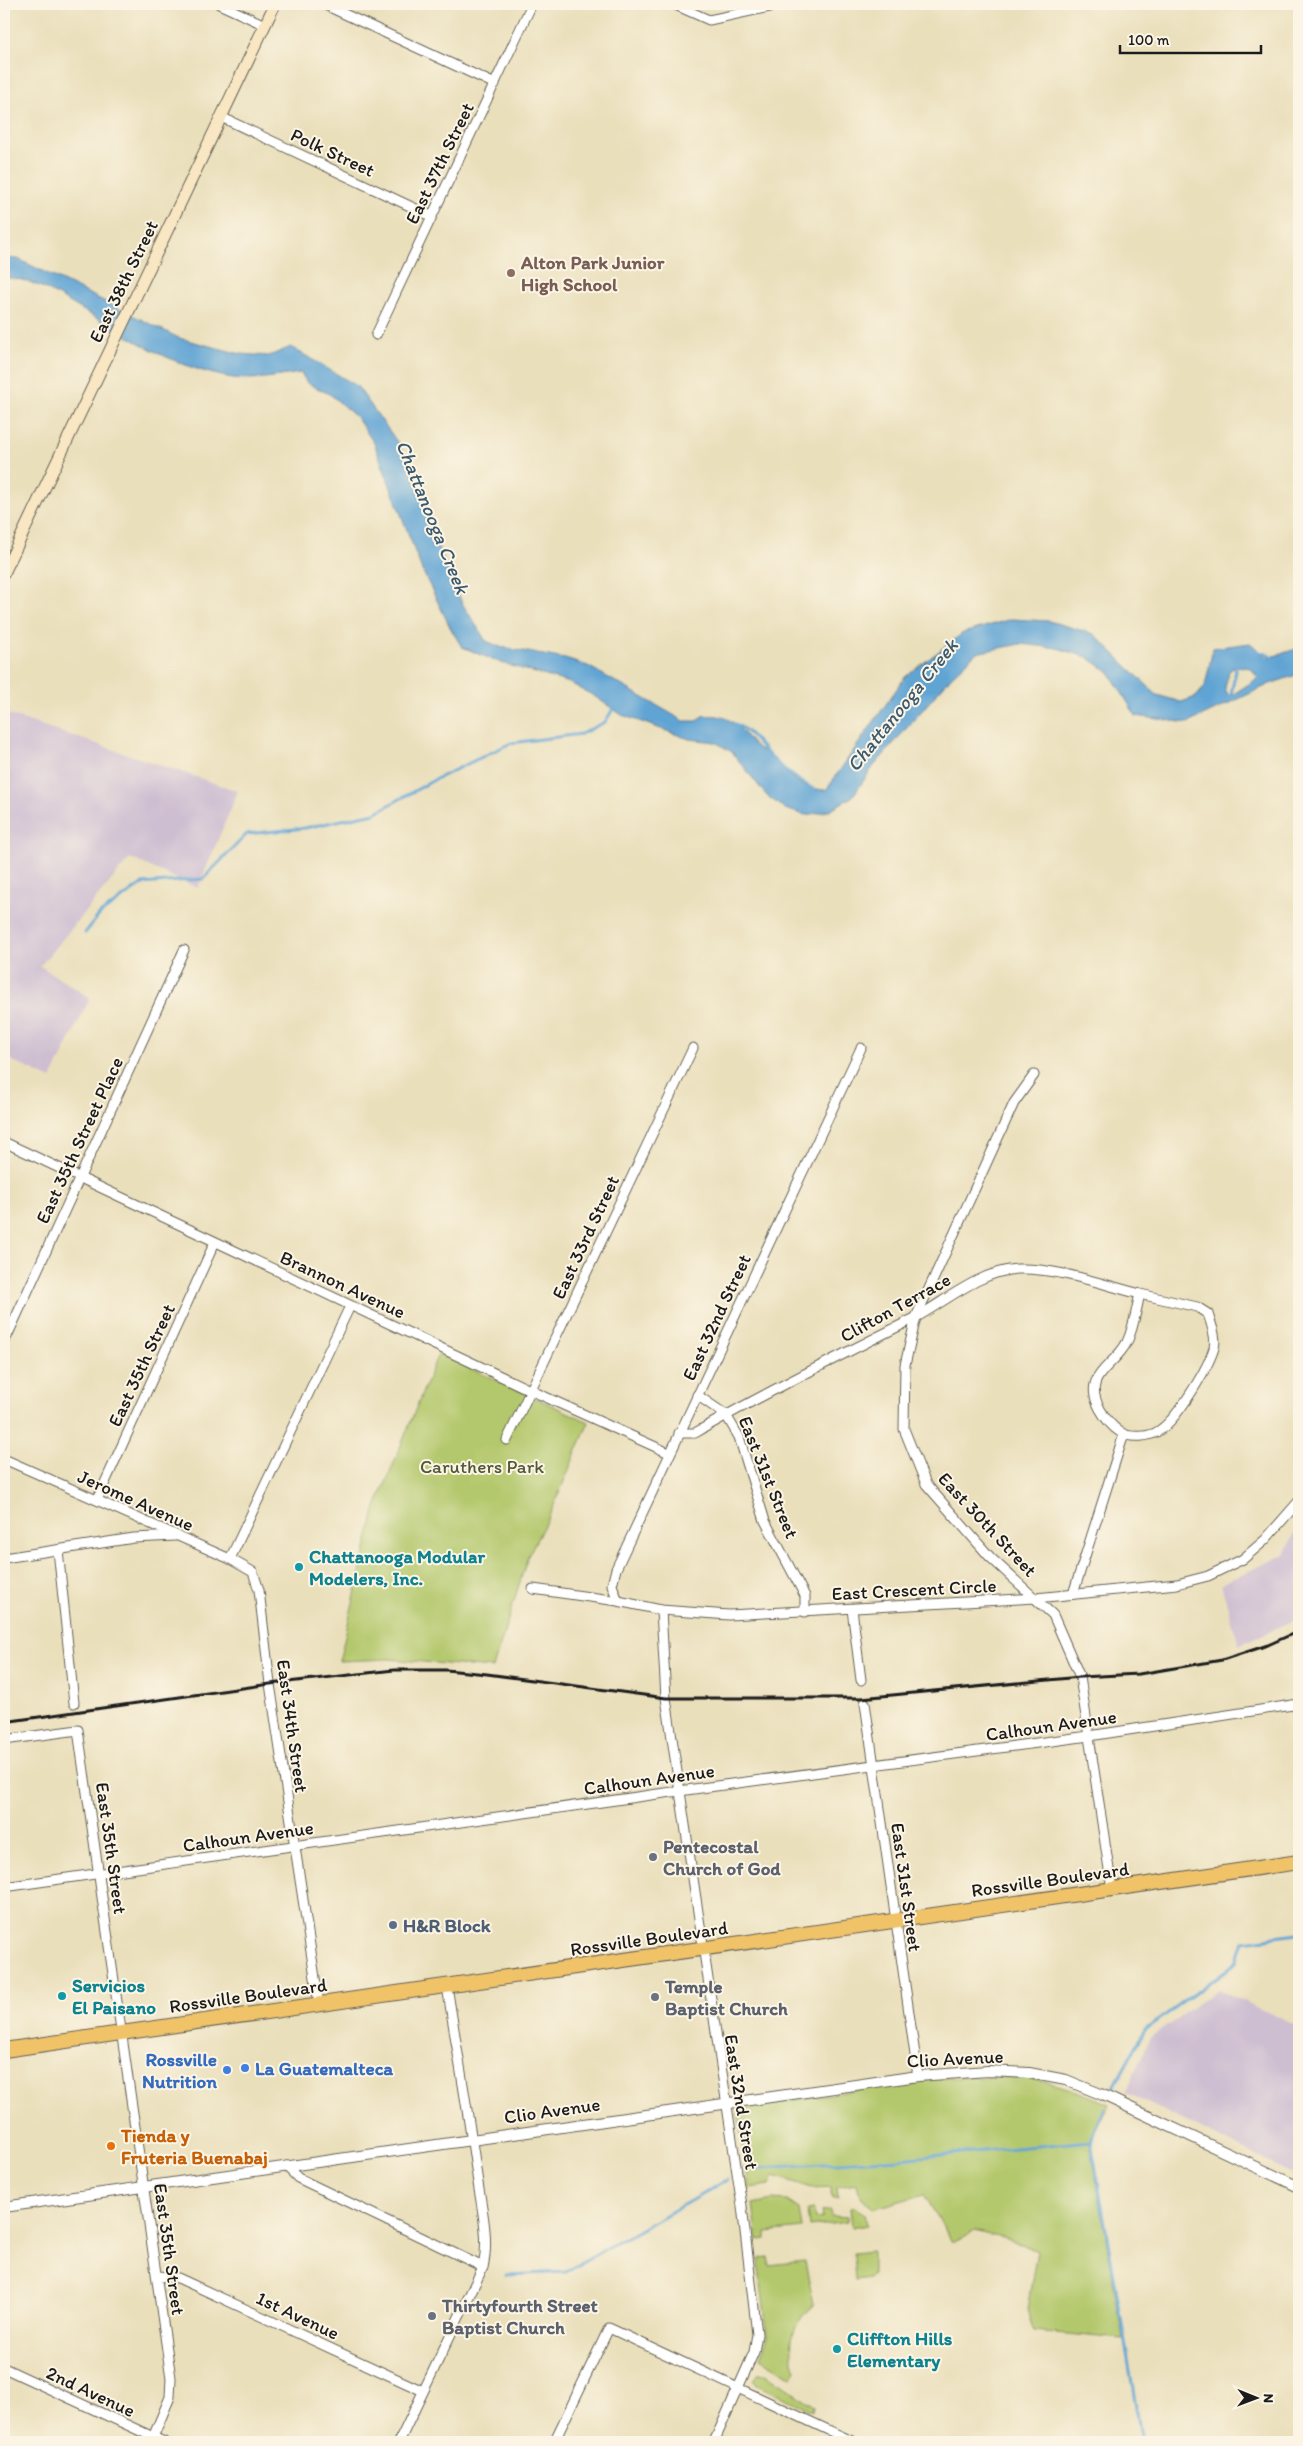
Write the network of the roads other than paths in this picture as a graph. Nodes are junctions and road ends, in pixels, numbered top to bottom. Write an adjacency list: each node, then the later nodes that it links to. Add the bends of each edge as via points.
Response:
1 (220, 4): 7 (street)
2 (275, 4): 7 (main road, East 38th Street)
3 (323, 4): 8 (street)
4 (532, 4): 8 (street, East 37th Street)
5 (673, 4): 6 (street, via 709,20)
6 (784, 4)
7 (265, 25): 9 (main road, East 38th Street)
8 (495, 84): 10 (street, East 37th Street)
9 (221, 117): 10 (street, Polk Street); 12 (main road, East 38th Street)
10 (431, 216): 11 (street, East 37th Street)
11 (376, 336)
12 (4, 573)
13 (184, 950): 18 (street, East 35th Street Place)
14 (693, 1048): 24 (street, East 33rd Street)
15 (861, 1048): 25 (street, East 32nd Street)
16 (1034, 1075): 22 (street, East 30th Street, via 1014,1103)
17 (4, 1142): 18 (street, Brannon Avenue)
18 (79, 1179): 19 (street, Brannon Avenue); 23 (street, East 35th Street Place)
19 (215, 1242): 21 (street, Brannon Avenue); 32 (street, East 35th Street)
20 (1140, 1294): 22 (street, Clifton Terrace, via 1040,1270 1016,1269 969,1285); 28 (street, via 1126,1343 1096,1378 1094,1388 1096,1401 1106,1419); 28 (street, Clifton Terrace, via 1197,1307 1208,1314 1214,1331 1214,1346 1188,1398 1160,1431 1136,1437)
21 (350, 1306): 24 (street, Brannon Avenue); 37 (street)
22 (916, 1317): 26 (street, Clifton Terrace); 41 (street, East 30th Street, via 905,1365 903,1395 904,1429 912,1455 926,1484 953,1516)
23 (4, 1343)
24 (530, 1390): 29 (street, East 33rd Street); 30 (street, Brannon Avenue)
25 (697, 1395): 26 (street, East 31st Street); 27 (street, East 32nd Street)
26 (726, 1415): 27 (street, Clifton Terrace, via 695,1433); 45 (street, East 31st Street, via 739,1437 766,1521 805,1596)
27 (679, 1433): 30 (street, East 32nd Street)
28 (1124, 1434): 40 (street)
29 (507, 1440)
30 (669, 1453): 42 (street, East 32nd Street, via 616,1569 612,1585)
31 (4, 1459): 32 (street, Jerome Avenue)
32 (97, 1500): 34 (street, Jerome Avenue)
33 (1299, 1501): 40 (street, East Crescent Circle, via 1265,1540 1243,1559 1208,1576 1177,1584)
34 (178, 1536): 35 (street, via 134,1538); 37 (street, Jerome Avenue)
35 (58, 1550): 36 (street); 47 (street)
36 (4, 1558)
37 (230, 1559): 38 (street, Jerome Avenue)
38 (253, 1572): 54 (street, East 34th Street, via 259,1590)
39 (533, 1589): 42 (street, East Crescent Circle)
40 (1073, 1594): 41 (street, East Crescent Circle)
41 (1036, 1598): 43 (street, East Crescent Circle); 50 (street, East 30th Street, via 1053,1615 1080,1677)
42 (618, 1601): 44 (street, East Crescent Circle)
43 (852, 1609): 45 (street, East Crescent Circle); 46 (street)
44 (661, 1610): 45 (street, East Crescent Circle, via 729,1615); 53 (street, East 32nd Street, via 666,1698)
45 (805, 1612)
46 (861, 1680)
47 (74, 1703)
48 (865, 1703): 52 (street, East 31st Street)
49 (1299, 1704): 50 (street, Calhoun Avenue)
50 (1089, 1736): 52 (street, Calhoun Avenue); 58 (street, East 30th Street)
51 (4, 1740): 56 (street, East 35th Street, via 78,1730)
52 (872, 1765): 53 (street, Calhoun Avenue); 59 (street, East 31st Street)
53 (679, 1791): 54 (street, Calhoun Avenue); 60 (street, East 32nd Street)
54 (294, 1846): 56 (street, Calhoun Avenue); 62 (street, East 34th Street)
55 (1299, 1862): 58 (highway, Rossville Boulevard)
56 (100, 1873): 57 (street, Calhoun Avenue); 63 (street, East 35th Street)
57 (4, 1887)
58 (1112, 1889): 59 (highway, Rossville Boulevard)
59 (895, 1920): 60 (highway, Rossville Boulevard); 65 (street, East 31st Street)
60 (703, 1949): 61 (highway, Rossville Boulevard); 66 (street, East 32nd Street)
61 (448, 1986): 62 (highway, Rossville Boulevard); 67 (street)
62 (319, 2004): 63 (highway, Rossville Boulevard)
63 (122, 2032): 64 (highway, Rossville Boulevard); 69 (street, East 35th Street)
64 (4, 2050)
65 (918, 2076): 66 (street, Clio Avenue); 70 (street, Clio Avenue, via 988,2071 1029,2073 1066,2080)
66 (726, 2104): 67 (street, Clio Avenue); 75 (street, East 32nd Street, via 757,2334 754,2352)
67 (472, 2139): 68 (street, Clio Avenue); 72 (street, via 486,2238)
68 (286, 2166): 69 (street, Clio Avenue); 72 (street, via 298,2178)
69 (145, 2186): 71 (street, Clio Avenue); 73 (street, East 35th Street)
70 (1299, 2187)
71 (4, 2207)
72 (483, 2267): 76 (street)
73 (158, 2276): 76 (street, 1st Avenue, via 178,2278); 77 (street, East 35th Street, via 172,2388)
74 (4, 2368): 77 (street, 2nd Avenue)
75 (739, 2387): 80 (street, via 609,2328); 81 (street, East 32nd Street); 82 (street)
76 (423, 2390): 79 (street)
77 (152, 2440): 78 (street, 2nd Avenue)
78 (164, 2442)
79 (399, 2442)
80 (554, 2442)
81 (714, 2442)
82 (854, 2442)

